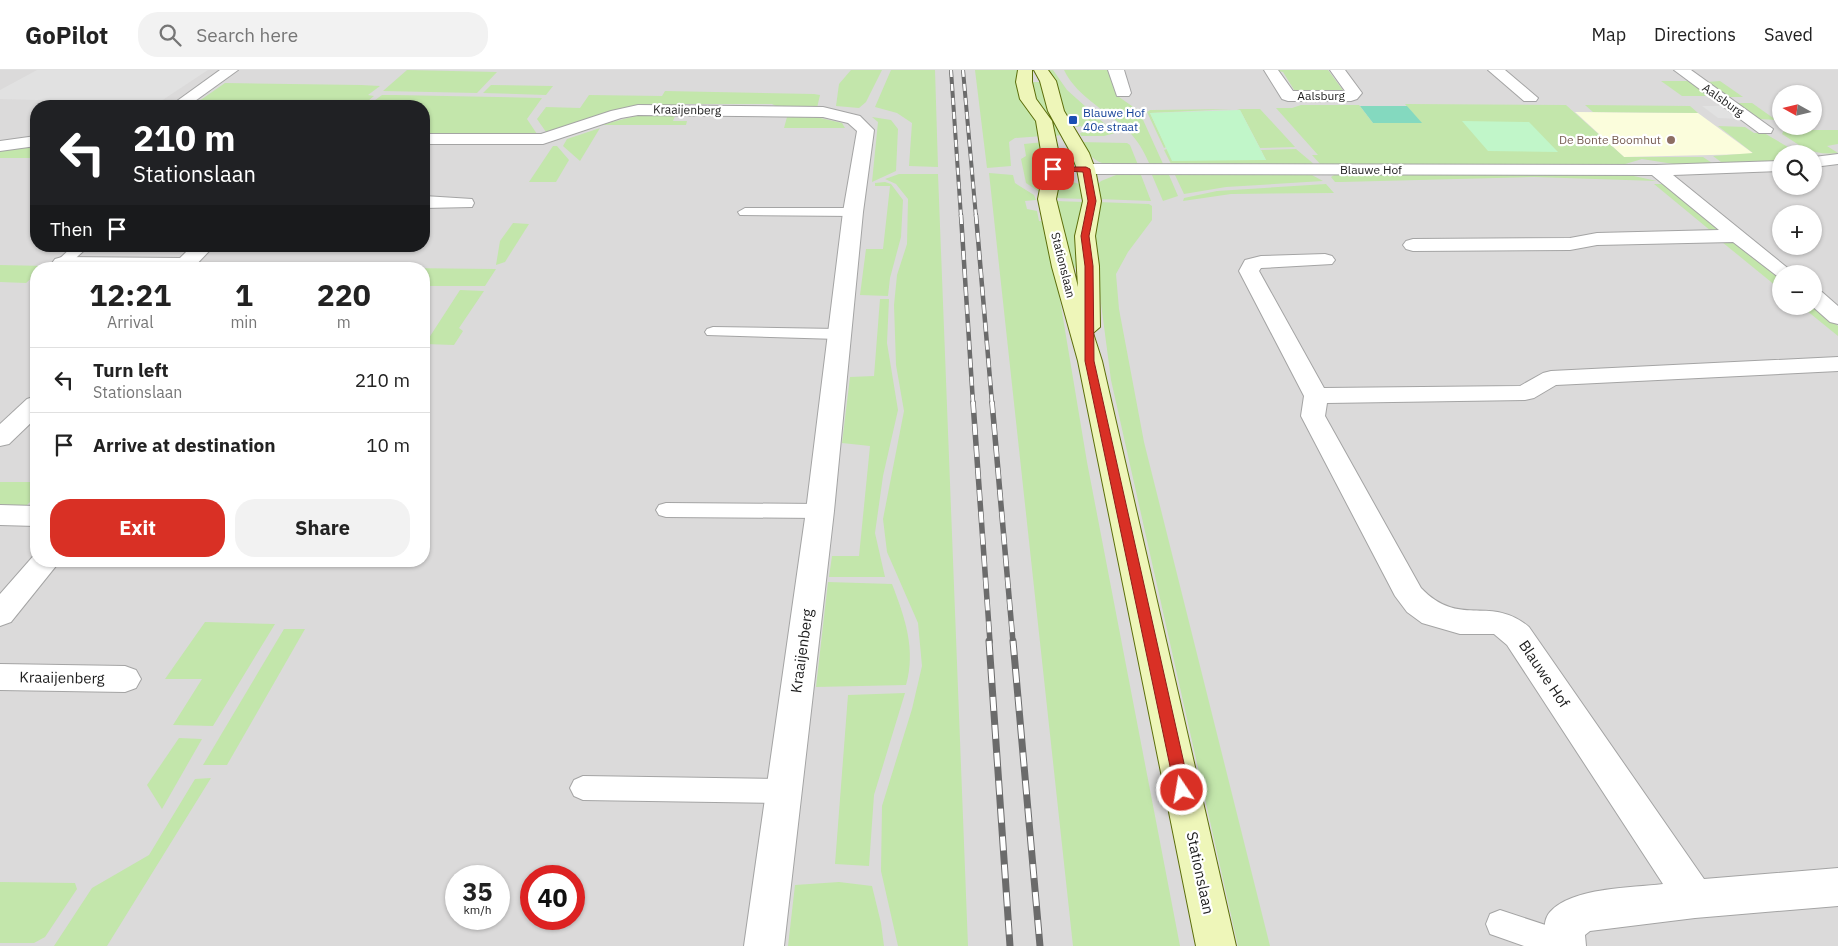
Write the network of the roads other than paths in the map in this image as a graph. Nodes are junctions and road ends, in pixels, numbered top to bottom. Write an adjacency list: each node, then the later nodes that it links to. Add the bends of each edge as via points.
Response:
1 (230, 70): 11 (street)
2 (1025, 70): 19 (street, Stationslaan, via 1028,99 1044,121)
3 (1040, 70): 20 (street, Stationslaan, via 1048,81 1056,111)
4 (1116, 70): 9 (street)
5 (1271, 70): 6 (street, Aalsburg, via 1288,96 1351,96 1354,93)
6 (1337, 70)
7 (1496, 70): 10 (street)
8 (1681, 70): 12 (street, Aalsburg)
9 (1123, 93)
10 (1530, 98)
11 (187, 100)
12 (1765, 129)
13 (430, 139): 25 (street, Kraaijenberg, via 543,139 638,110 831,113 854,119 866,130)
14 (30, 142): 15 (street)
15 (0, 146)
16 (1838, 159): 17 (street)
17 (1822, 161)
18 (1772, 166): 21 (street, Blauwe Hof)
19 (1053, 169): 20 (street); 38 (street, Stationslaan, via 1047,199 1062,267)
20 (1086, 169): 21 (street, Blauwe Hof); 38 (street, Stationslaan, via 1092,201 1085,236 1089,266)
21 (1656, 170): 26 (street)
22 (430, 202): 23 (street)
23 (465, 203)
24 (745, 212): 25 (lane)
25 (853, 212): 37 (street, Kraaijenberg)
26 (1738, 236): 27 (street, via 1597,239 1570,244); 33 (street)
27 (1413, 245)
28 (75, 252): 31 (lane)
29 (197, 252): 32 (street)
30 (1325, 260): 40 (street, Blauwe Hof, via 1261,262 1252,264 1249,271)
31 (63, 262)
32 (186, 262)
33 (1773, 265)
34 (1822, 304): 35 (street)
35 (1838, 317)
36 (713, 332): 37 (lane)
37 (838, 334): 44 (street, Kraaijenberg)
38 (1090, 361): 58 (street, Stationslaan)
39 (1838, 364): 40 (street, via 1551,378 1524,393)
40 (1316, 396): 54 (street, Blauwe Hof, via 1313,416 1410,596 1427,612 1441,619 1498,622 1518,636)
41 (30, 410): 42 (street)
42 (0, 438)
43 (666, 510): 44 (lane)
44 (820, 511): 52 (street, Kraaijenberg)
45 (0, 516): 46 (street)
46 (30, 516)
47 (41, 567): 48 (street)
48 (0, 614)
49 (0, 677): 50 (street, Kraaijenberg)
50 (125, 679)
51 (583, 788): 52 (lane)
52 (783, 791): 57 (street, Kraaijenberg)
53 (1838, 887): 54 (street)
54 (1696, 899): 56 (street, via 1583,913 1564,926)
55 (1500, 924): 56 (lane)
56 (1566, 945)
57 (764, 946)
58 (1216, 946)

